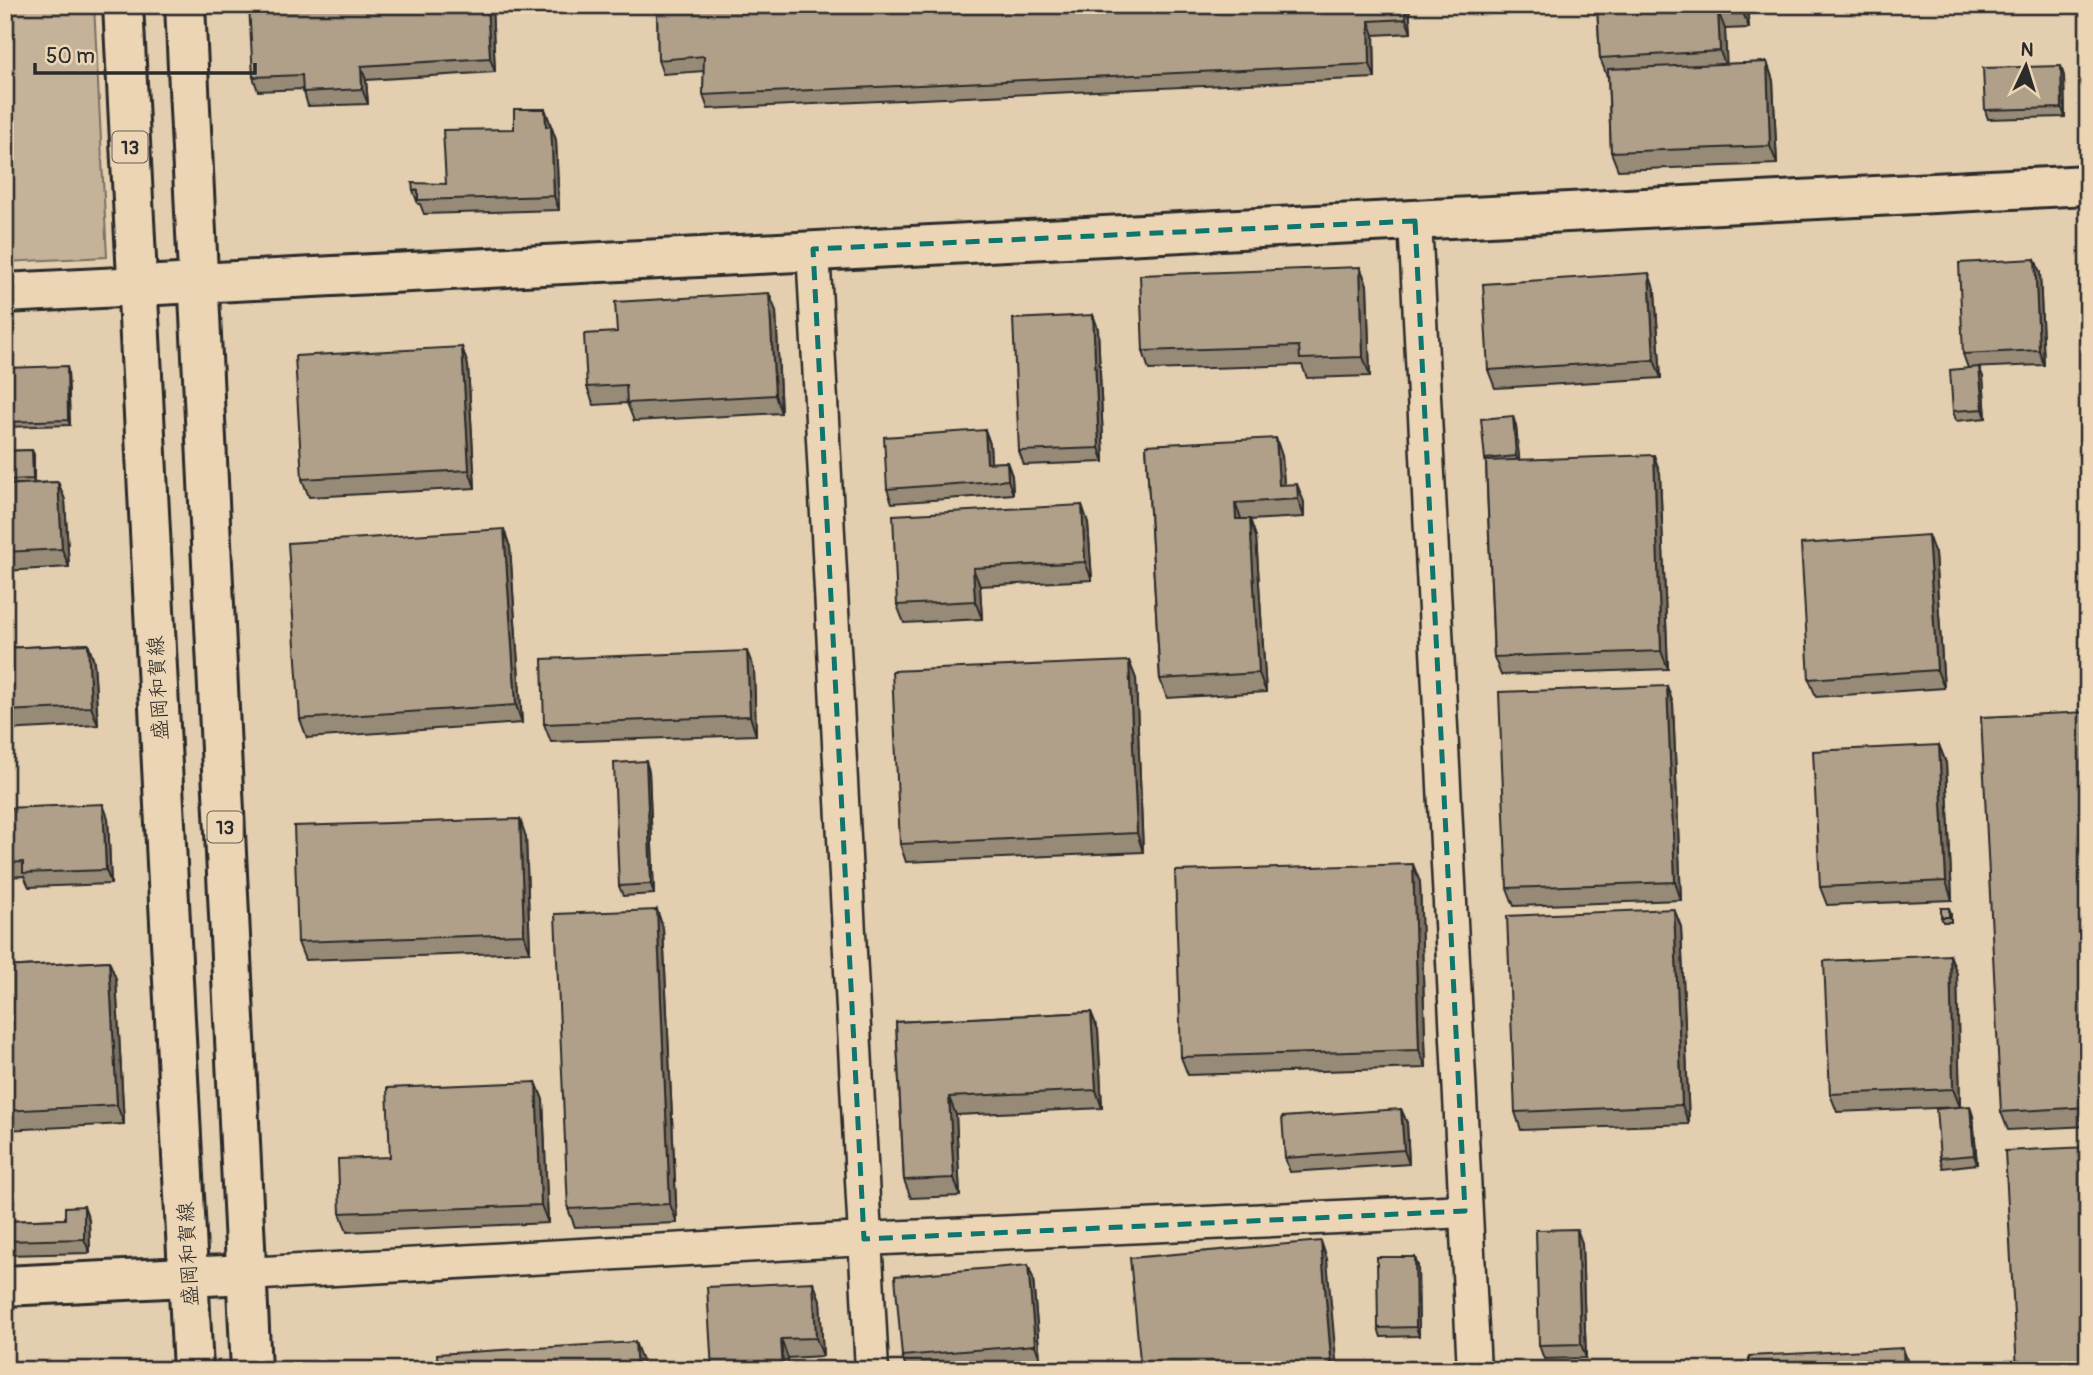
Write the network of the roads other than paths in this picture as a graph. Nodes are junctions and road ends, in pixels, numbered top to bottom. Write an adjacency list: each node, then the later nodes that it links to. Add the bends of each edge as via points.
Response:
1 (122, 5): 7 (main road, 盛岡和賀線 / 13)
2 (186, 5): 6 (main road, 13)
3 (2088, 185): 4 (main road)
4 (1415, 221): 5 (main road); 9 (street)
5 (813, 250): 6 (main road); 10 (street)
6 (200, 285): 7 (main road); 11 (main road, 13)
7 (137, 288): 8 (main road); 12 (main road, 盛岡和賀線 / 13)
8 (5, 293)
9 (1465, 1211): 10 (street); 17 (street)
10 (864, 1239): 11 (street); 16 (street)
11 (246, 1273): 12 (main road); 15 (main road, 13)
12 (189, 1276): 13 (main road); 14 (main road, 盛岡和賀線 / 13)
13 (5, 1286)
14 (193, 1370)
15 (251, 1370)
16 (872, 1370)
17 (1474, 1370)

